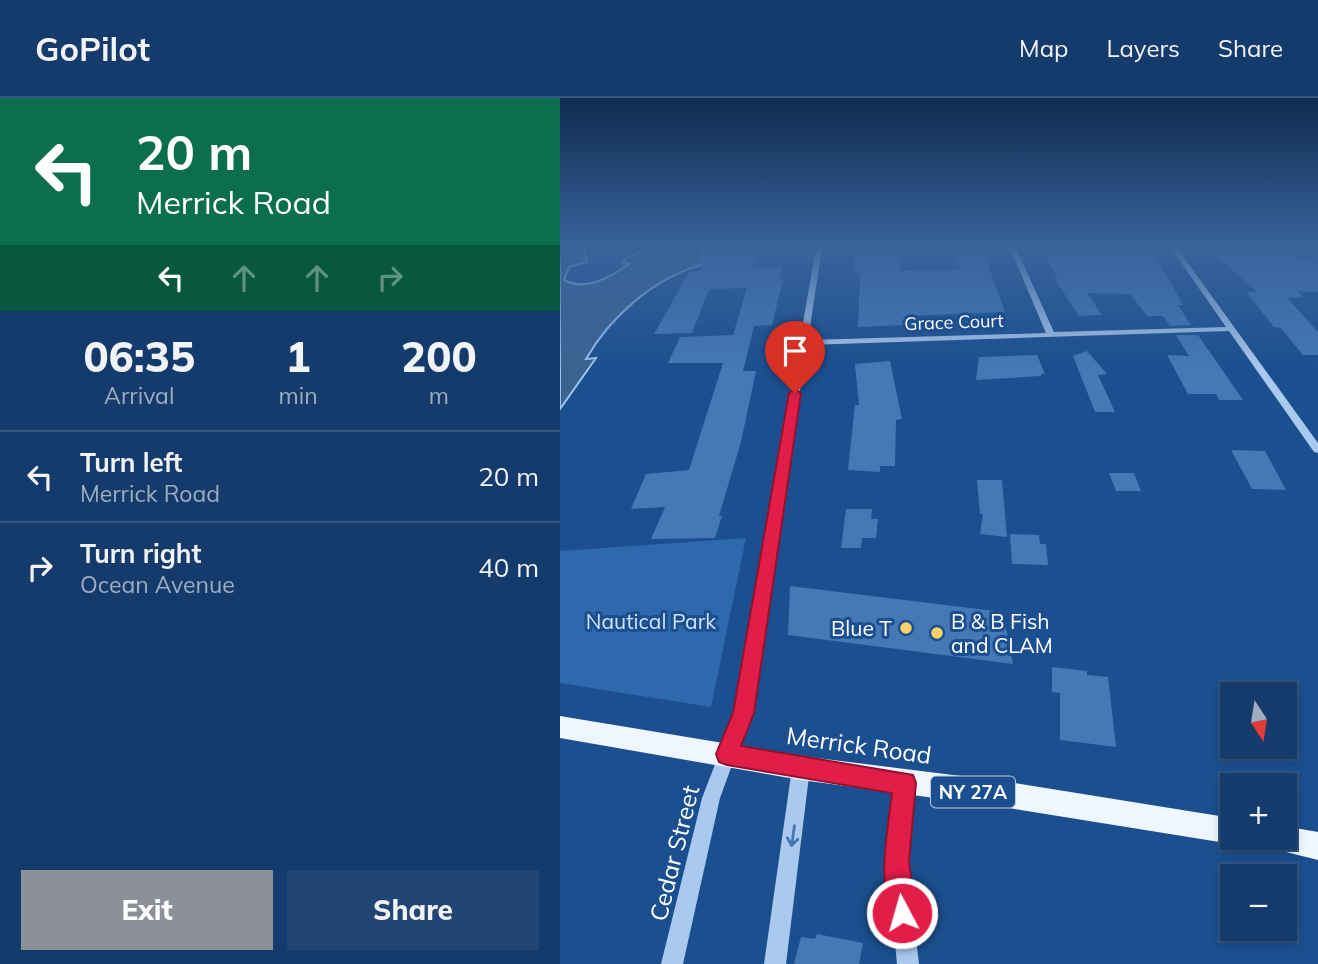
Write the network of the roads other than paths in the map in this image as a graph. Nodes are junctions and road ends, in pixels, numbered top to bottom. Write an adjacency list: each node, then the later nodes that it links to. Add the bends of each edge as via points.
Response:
1 (812, 288): 6 (street)
2 (1031, 288): 5 (street)
3 (1203, 288): 4 (street)
4 (1232, 329): 5 (street, Grace Court); 7 (street)
5 (1051, 334): 6 (street, Grace Court)
6 (803, 343): 9 (street, Cedar Street, via 743,713)
7 (1318, 450)
8 (560, 727): 9 (main road, Merrick Road / NY 27A)
9 (727, 754): 10 (main road, Merrick Road / NY 27A); 15 (street, Cedar Street, via 711,798)
10 (801, 768): 11 (main road, Merrick Road / NY 27A); 16 (street, one-way to 16)
11 (905, 783): 12 (main road, Merrick Road / NY 27A); 17 (street, via 897,862)
12 (1220, 829)
13 (1297, 842): 14 (main road)
14 (1318, 846)
15 (672, 964)
16 (775, 964)
17 (908, 964)

